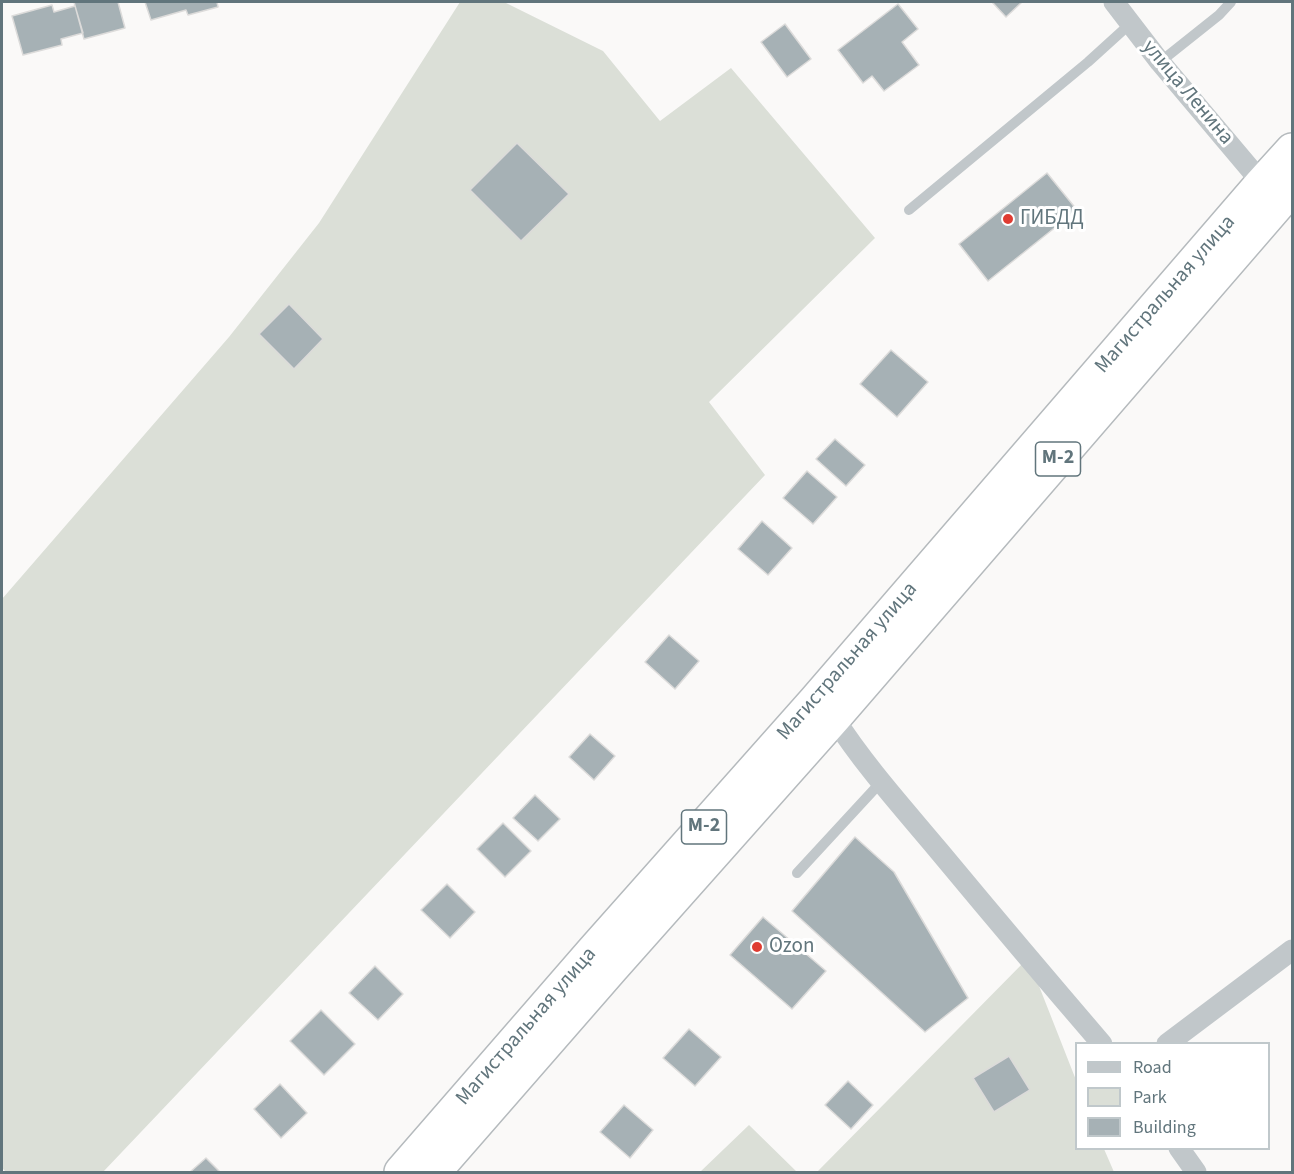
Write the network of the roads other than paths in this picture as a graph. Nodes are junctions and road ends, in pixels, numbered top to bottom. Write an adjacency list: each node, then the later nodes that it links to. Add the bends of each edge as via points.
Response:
1 (1115, 2): 3 (street, улица Ленина)
2 (1231, 2): 4 (lane)
3 (1131, 23): 4 (street, улица Ленина); 7 (lane)
4 (1160, 62): 6 (street, улица Ленина)
5 (1293, 150): 6 (highway, Магистральная улица / М-2)
6 (1277, 185): 8 (highway, Магистральная улица / М-2); 15 (highway, Магистральная улица / М-2, via 593,951)
7 (909, 210)
8 (834, 718): 9 (street); 16 (highway, Магистральная улица / М-2)
9 (881, 782): 10 (lane); 12 (street)
10 (797, 873)
11 (1293, 950): 13 (street)
12 (1100, 1042)
13 (1170, 1042)
14 (1180, 1150): 17 (street)
15 (401, 1173)
16 (434, 1173)
17 (1196, 1173)

